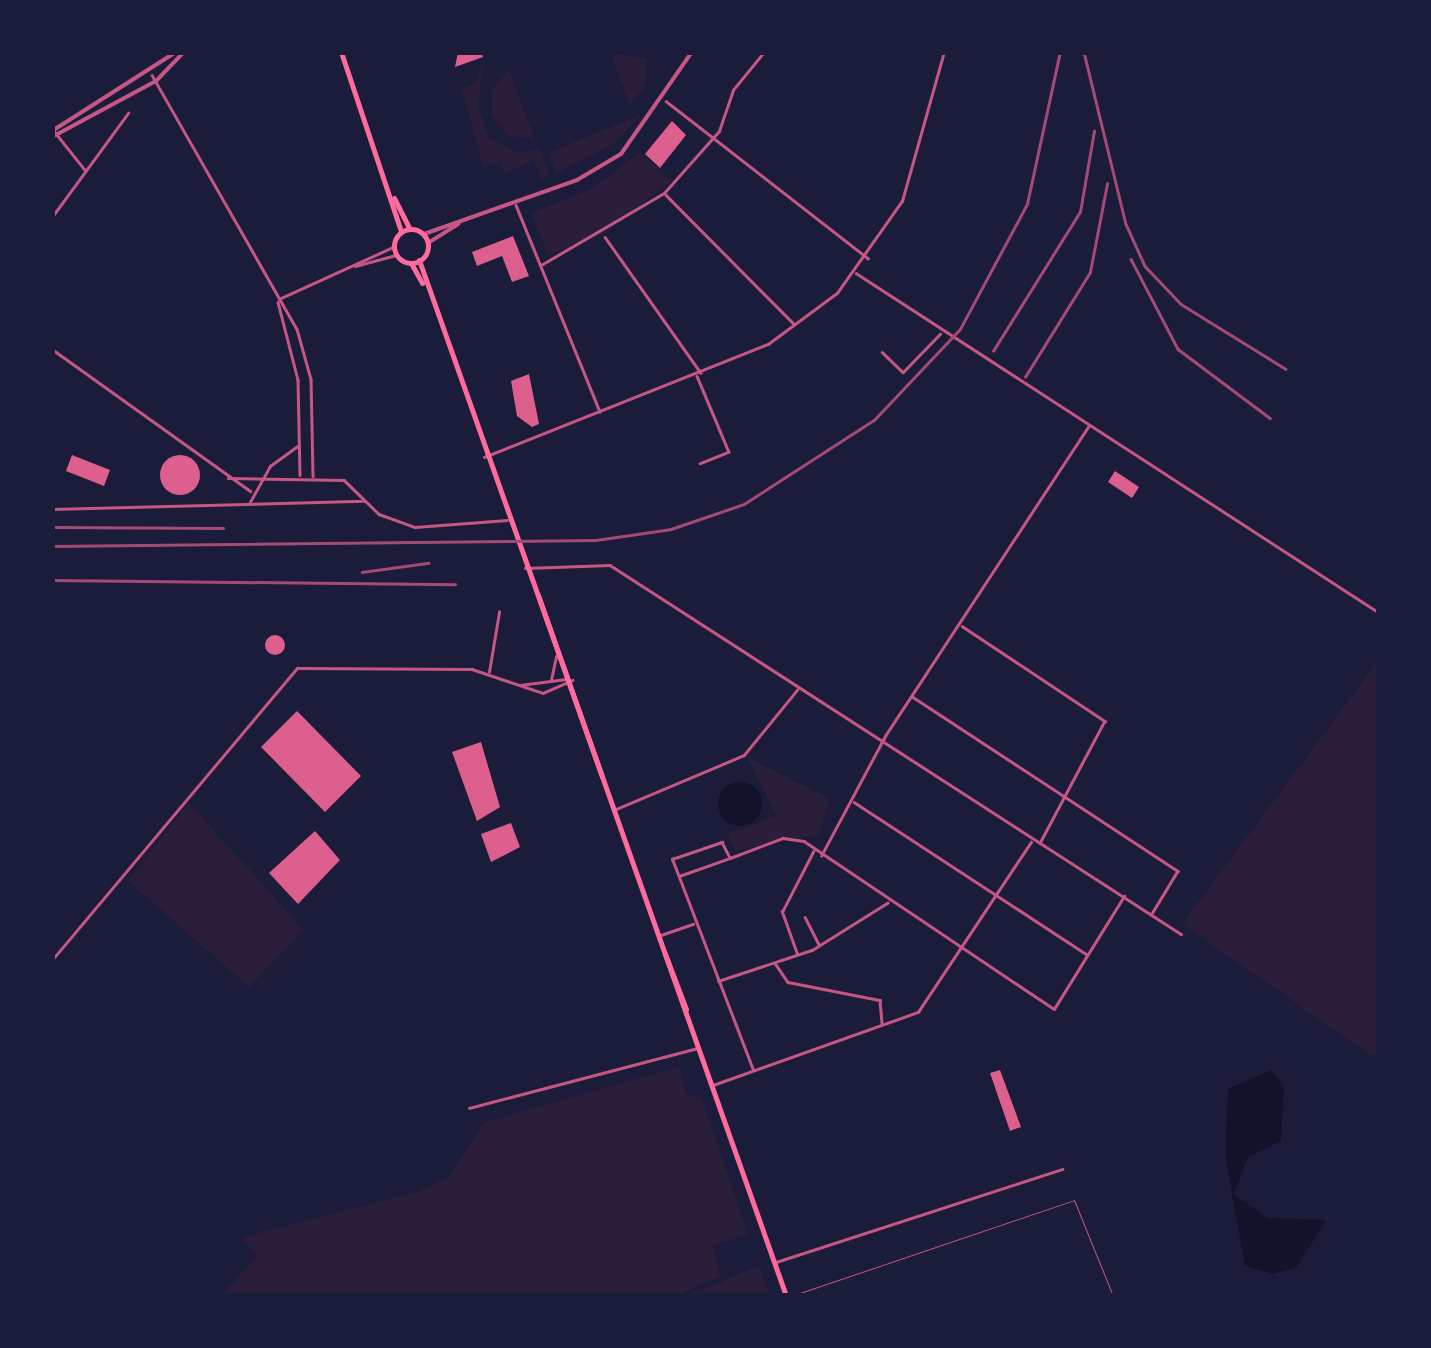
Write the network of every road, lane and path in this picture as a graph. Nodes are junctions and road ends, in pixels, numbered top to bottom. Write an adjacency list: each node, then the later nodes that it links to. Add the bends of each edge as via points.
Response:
1 (176, 52): 7 (street)
2 (184, 52): 8 (street)
3 (341, 52): 18 (main road)
4 (692, 52): 9 (street)
5 (764, 52): 12 (street)
6 (944, 52): 24 (street, via 911,181)
7 (152, 75): 8 (street); 11 (street)
8 (156, 81): 11 (street); 31 (street)
9 (666, 101): 12 (street); 15 (street, via 621,154)
10 (128, 113): 13 (street)
11 (54, 134): 13 (street)
12 (714, 138): 14 (street); 24 (street)
13 (86, 171): 16 (street)
14 (664, 193): 20 (street); 32 (street)
15 (516, 205): 17 (street); 27 (street)
16 (52, 217)
17 (458, 224): 19 (street); 21 (street)
18 (405, 230): 19 (main road); 22 (main road)
19 (424, 234): 21 (main road)
20 (604, 236): 27 (street); 36 (street)
21 (428, 243): 25 (main road)
22 (394, 247): 23 (main road); 28 (street)
23 (396, 256): 26 (main road); 28 (street)
24 (869, 259): 29 (street)
25 (420, 260): 26 (main road); 30 (main road)
26 (411, 263): 30 (main road)
27 (541, 265): 39 (street)
28 (353, 266): 31 (street)
29 (856, 274): 32 (street); 33 (street)
30 (424, 285): 42 (main road)
31 (278, 300): 37 (street); 38 (street)
32 (795, 326): 36 (street)
33 (941, 333): 35 (street, via 902,372); 40 (street)
34 (52, 349): 47 (street)
35 (882, 352)
36 (698, 374): 39 (street); 43 (street, via 729,452)
37 (310, 379): 38 (street); 46 (street)
38 (298, 380): 41 (street)
39 (600, 413): 42 (street)
40 (1089, 426): 56 (street); 57 (street)
41 (299, 445): 44 (street); 45 (street)
42 (484, 457): 52 (main road)
43 (700, 464)
44 (264, 475): 45 (street); 47 (street); 48 (street)
45 (300, 476): 46 (street)
46 (312, 476): 49 (street, via 353,484)
47 (228, 478): 48 (street)
48 (250, 491): 50 (street)
49 (364, 501): 50 (street); 52 (street, via 415,527)
50 (250, 503): 51 (street)
51 (52, 510)
52 (507, 520): 53 (main road)
53 (525, 568): 54 (main road); 63 (street, via 610,565)
54 (530, 580): 58 (main road); 61 (main road)
55 (498, 612): 59 (street)
56 (1378, 612)
57 (960, 625): 64 (street); 66 (street, via 1105,721)
58 (556, 657): 60 (street); 61 (main road)
59 (488, 673): 62 (street); 87 (street, via 297,668)
60 (550, 682): 61 (street); 62 (street)
61 (568, 682): 62 (street, via 544,693); 68 (main road)
62 (514, 684)
63 (797, 690): 65 (street); 68 (street, via 744,754)
64 (912, 696): 65 (street); 66 (street)
65 (883, 745): 67 (street); 69 (street)
66 (1068, 800): 70 (street); 78 (street, via 1178,871)
67 (854, 802): 72 (street); 75 (street)
68 (613, 810): 82 (main road)
69 (1032, 842): 70 (street); 75 (street)
70 (1040, 843): 76 (street)
71 (814, 850): 72 (street); 73 (street, via 783,838); 86 (street, via 782,912)
72 (821, 856): 77 (street)
73 (730, 858): 74 (street); 74 (street, via 722,842 672,860)
74 (677, 877): 80 (street)
75 (995, 895): 84 (street); 85 (street)
76 (1124, 896): 78 (street); 85 (street)
77 (888, 902): 83 (street); 84 (street)
78 (1151, 914): 81 (street)
79 (804, 917): 83 (street)
80 (694, 924): 82 (street); 89 (street)
81 (1181, 934)
82 (658, 936): 91 (main road)
83 (820, 946): 86 (street)
84 (960, 949): 85 (street, via 1054,1010); 90 (street, via 918,1012)
85 (1087, 954)
86 (798, 955): 88 (street)
87 (52, 960)
88 (774, 962): 89 (street); 90 (street, via 788,982 880,1000)
89 (717, 982): 92 (street)
90 (882, 1026): 92 (street)
91 (698, 1048): 93 (main road); 94 (street)
92 (753, 1070): 93 (street)
93 (712, 1086): 96 (main road)
94 (469, 1108)
95 (1062, 1169): 96 (street)
96 (774, 1262): 97 (main road)
97 (789, 1296): 98 (lane, via 1074,1200)
98 (1112, 1296)

